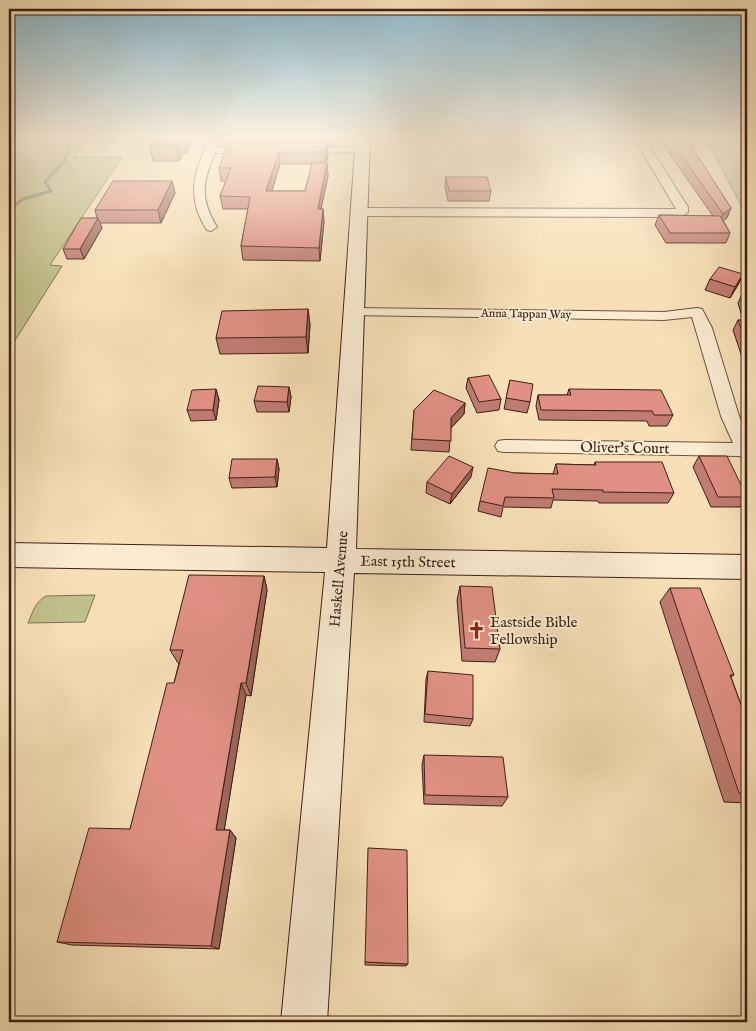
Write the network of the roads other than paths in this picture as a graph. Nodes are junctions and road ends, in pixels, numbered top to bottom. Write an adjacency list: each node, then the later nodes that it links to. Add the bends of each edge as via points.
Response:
1 (198, 184): 5 (street, via 197,196 202,214)
2 (361, 184): 4 (main road, Haskell Avenue)
3 (668, 184): 4 (street, via 682,212)
4 (359, 212): 6 (main road, Haskell Avenue)
5 (211, 226)
6 (354, 312): 8 (street, Anna Tappan Way, via 664,316 697,312 730,416); 10 (main road, Haskell Avenue)
7 (504, 446): 8 (street, Oliver's Court)
8 (746, 452)
9 (9, 554): 10 (main road, East 15th Street)
10 (341, 560): 11 (main road, East 15th Street); 12 (main road, Haskell Avenue)
11 (747, 567)
12 (304, 1022)

